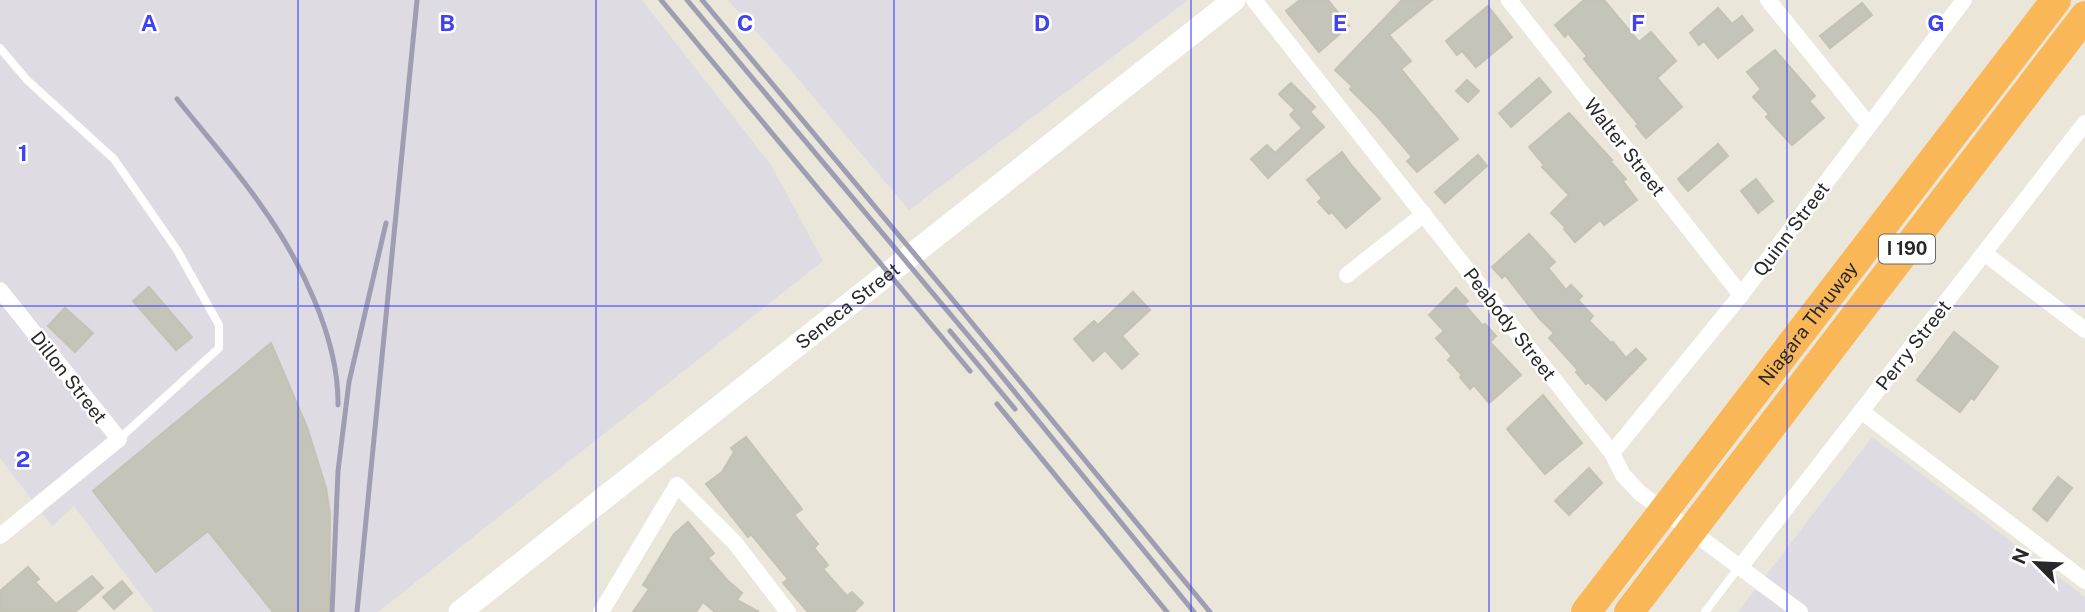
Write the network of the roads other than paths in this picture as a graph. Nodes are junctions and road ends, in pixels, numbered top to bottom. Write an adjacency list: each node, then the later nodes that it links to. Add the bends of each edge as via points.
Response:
1 (1234, 0): 23 (main road, Seneca Street)
2 (1254, 0): 11 (street, Peabody Street)
3 (1509, 0): 15 (street, Walter Street)
4 (1768, 0): 10 (street)
5 (1964, 0): 10 (street, Quinn Street)
6 (2056, 0): 26 (highway, Niagara Thruway / I 190)
7 (2085, 16): 27 (highway, Niagara Thruway / I 190)
8 (0, 48): 18 (lane, via 27,80 114,159 177,250 219,325 219,348)
9 (2085, 123): 12 (street, Perry Street)
10 (1869, 125): 15 (street, Quinn Street)
11 (1424, 214): 13 (street); 19 (street, Peabody Street)
12 (1984, 253): 16 (street); 17 (street, Perry Street)
13 (1348, 275)
14 (0, 290): 18 (street, Dillon Street)
15 (1741, 295): 19 (street, Quinn Street)
16 (2085, 330)
17 (1861, 411): 21 (street, Perry Street); 22 (street)
18 (118, 439): 20 (street, Dillon Street)
19 (1612, 453): 21 (street, Peabody Street, via 1623,475 1640,493)
20 (0, 536)
21 (1741, 566): 28 (lane); 29 (street, Peabody Street)
22 (2085, 581)
23 (460, 612)
24 (601, 612): 25 (street, via 677,485 735,543)
25 (788, 612)
26 (1586, 612)
27 (1629, 612)
28 (1705, 612)
29 (1800, 612)

